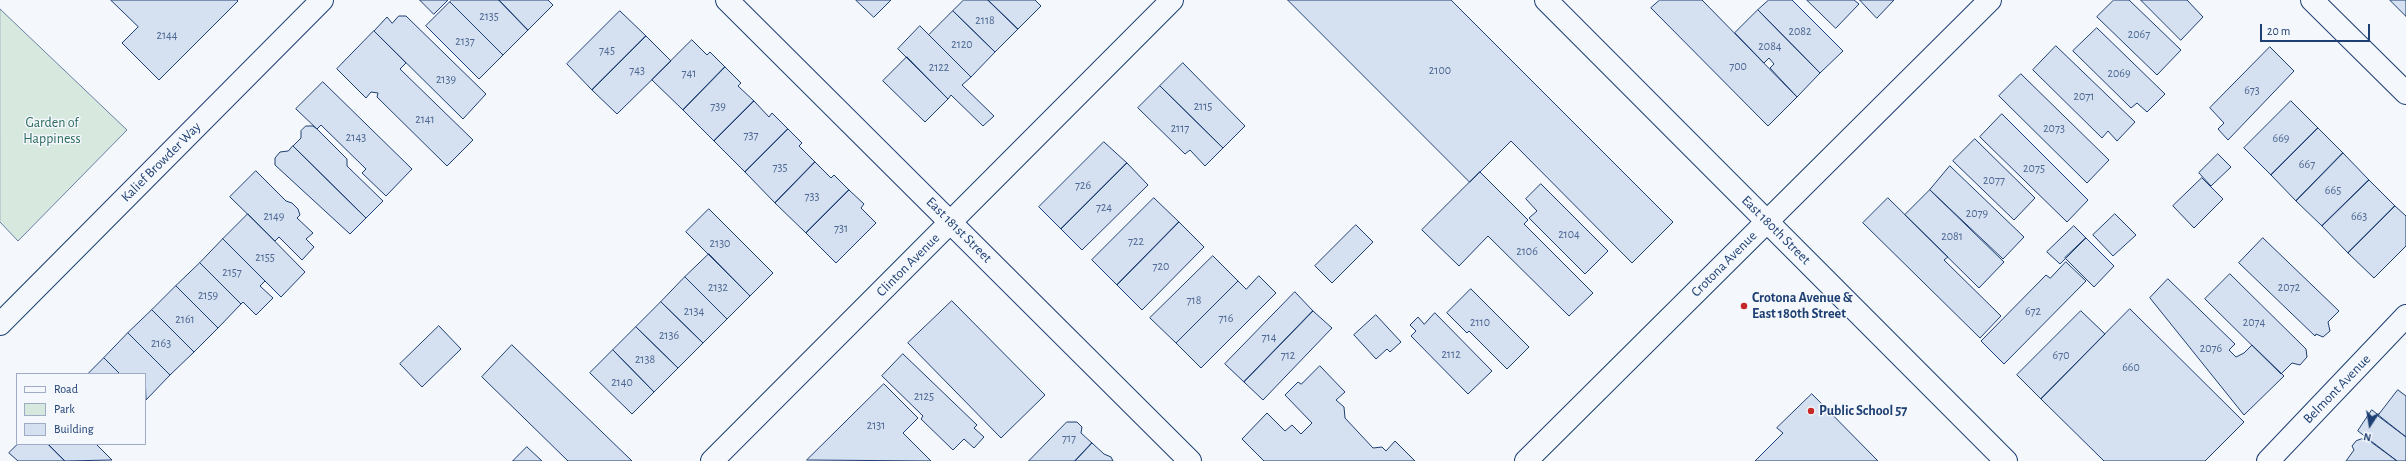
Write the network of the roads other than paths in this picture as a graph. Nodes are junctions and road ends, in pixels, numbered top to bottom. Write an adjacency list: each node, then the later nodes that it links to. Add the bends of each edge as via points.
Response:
1 (322, 0): 11 (street, Kalief Browder Way)
2 (727, 0): 9 (street, East 181st Street)
3 (1172, 0): 9 (street, Clinton Avenue)
4 (1546, 0): 8 (street, East 180th Street)
5 (1990, 0): 8 (street, Crotona Avenue)
6 (2312, 0): 7 (street)
7 (2406, 93)
8 (1767, 221): 14 (street, Crotona Avenue); 15 (street, East 180th Street)
9 (951, 222): 12 (street, Clinton Avenue); 13 (street, East 181st Street)
10 (2406, 316): 16 (street, Belmont Avenue)
11 (0, 324)
12 (712, 461)
13 (1190, 461)
14 (1526, 461)
15 (2006, 461)
16 (2268, 461)

